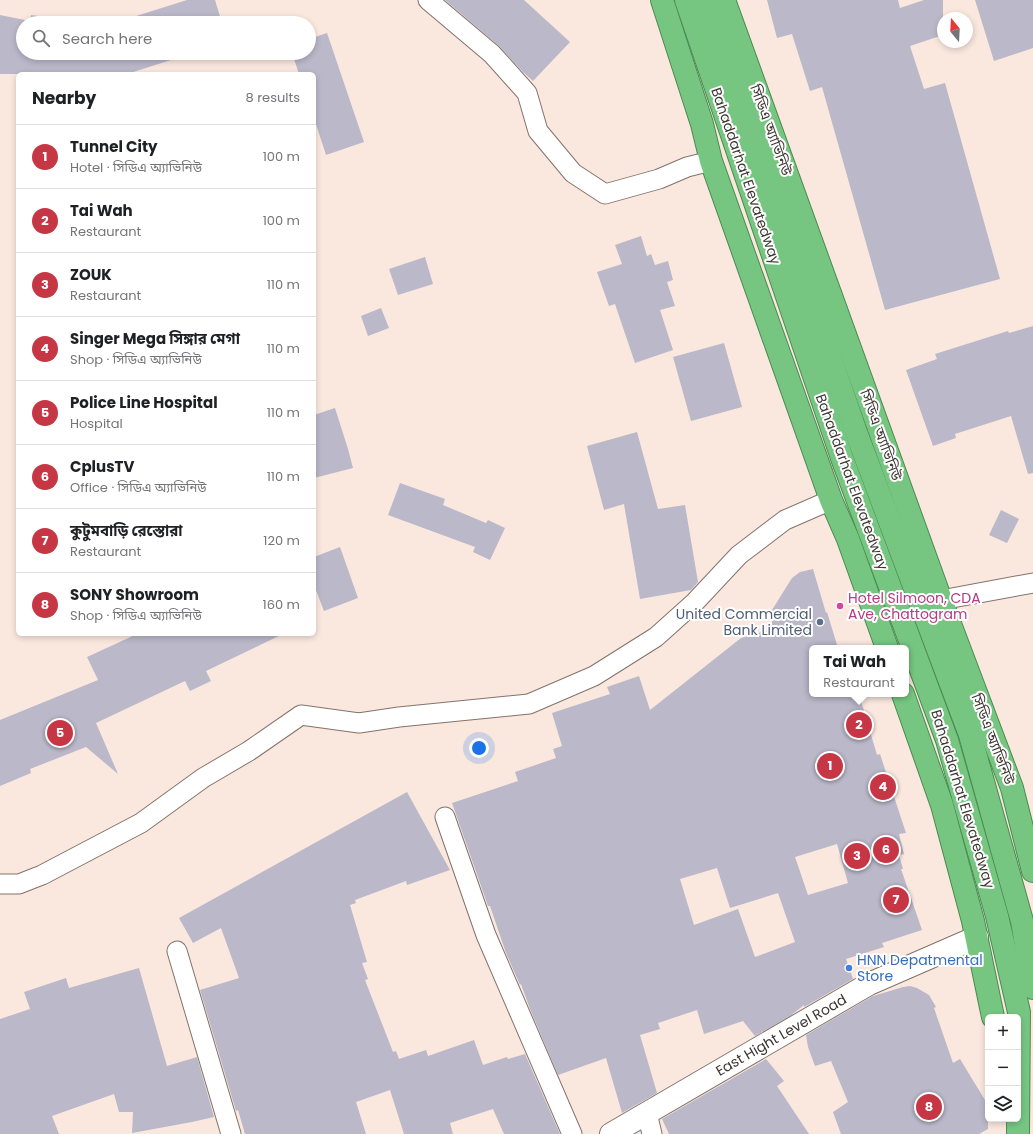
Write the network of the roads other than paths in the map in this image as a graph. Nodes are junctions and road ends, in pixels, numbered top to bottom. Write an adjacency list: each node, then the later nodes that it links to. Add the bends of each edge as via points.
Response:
1 (428, 0): 7 (street, via 492,54 527,93 538,131 573,173 605,194 660,179 687,167)
2 (662, 0): 7 (highway, via 702,124)
3 (686, 0): 29 (highway, Bahaddarhat Elevatedway, via 842,458 948,740 997,916 1019,1012)
4 (704, 0): 12 (highway, Bahaddarhat Elevatedway, via 856,432)
5 (724, 0): 9 (highway, সিডিএ অ্যাভিনিউ)
6 (739, 0): 9 (highway)
7 (711, 161): 8 (highway)
8 (831, 500): 13 (highway); 17 (street, via 786,520 739,555 695,602 656,637 594,676 529,704 359,723 301,715 249,751 203,778 141,823 42,875 19,884)
9 (920, 542): 11 (highway, সিডিএ অ্যাভিনিউ); 12 (highway)
10 (1033, 583): 11 (street)
11 (941, 600): 16 (highway, সিডিএ অ্যাভিনিউ, via 1012,788)
12 (935, 643): 20 (highway, Bahaddarhat Elevatedway, via 970,735 1022,921)
13 (885, 645)
14 (904, 697): 18 (highway, via 942,805)
15 (444, 817): 25 (street, via 486,935)
16 (1033, 871)
17 (0, 884)
18 (977, 937): 21 (highway); 22 (street, East Hight Level Road, via 869,984)
19 (177, 951): 24 (street)
20 (1033, 988)
21 (992, 1014)
22 (647, 1113): 26 (street, East Hight Level Road); 27 (street)
23 (1007, 1122): 28 (highway)
24 (231, 1134)
25 (572, 1134)
26 (611, 1134)
27 (652, 1134)
28 (1006, 1134)
29 (1018, 1134)

